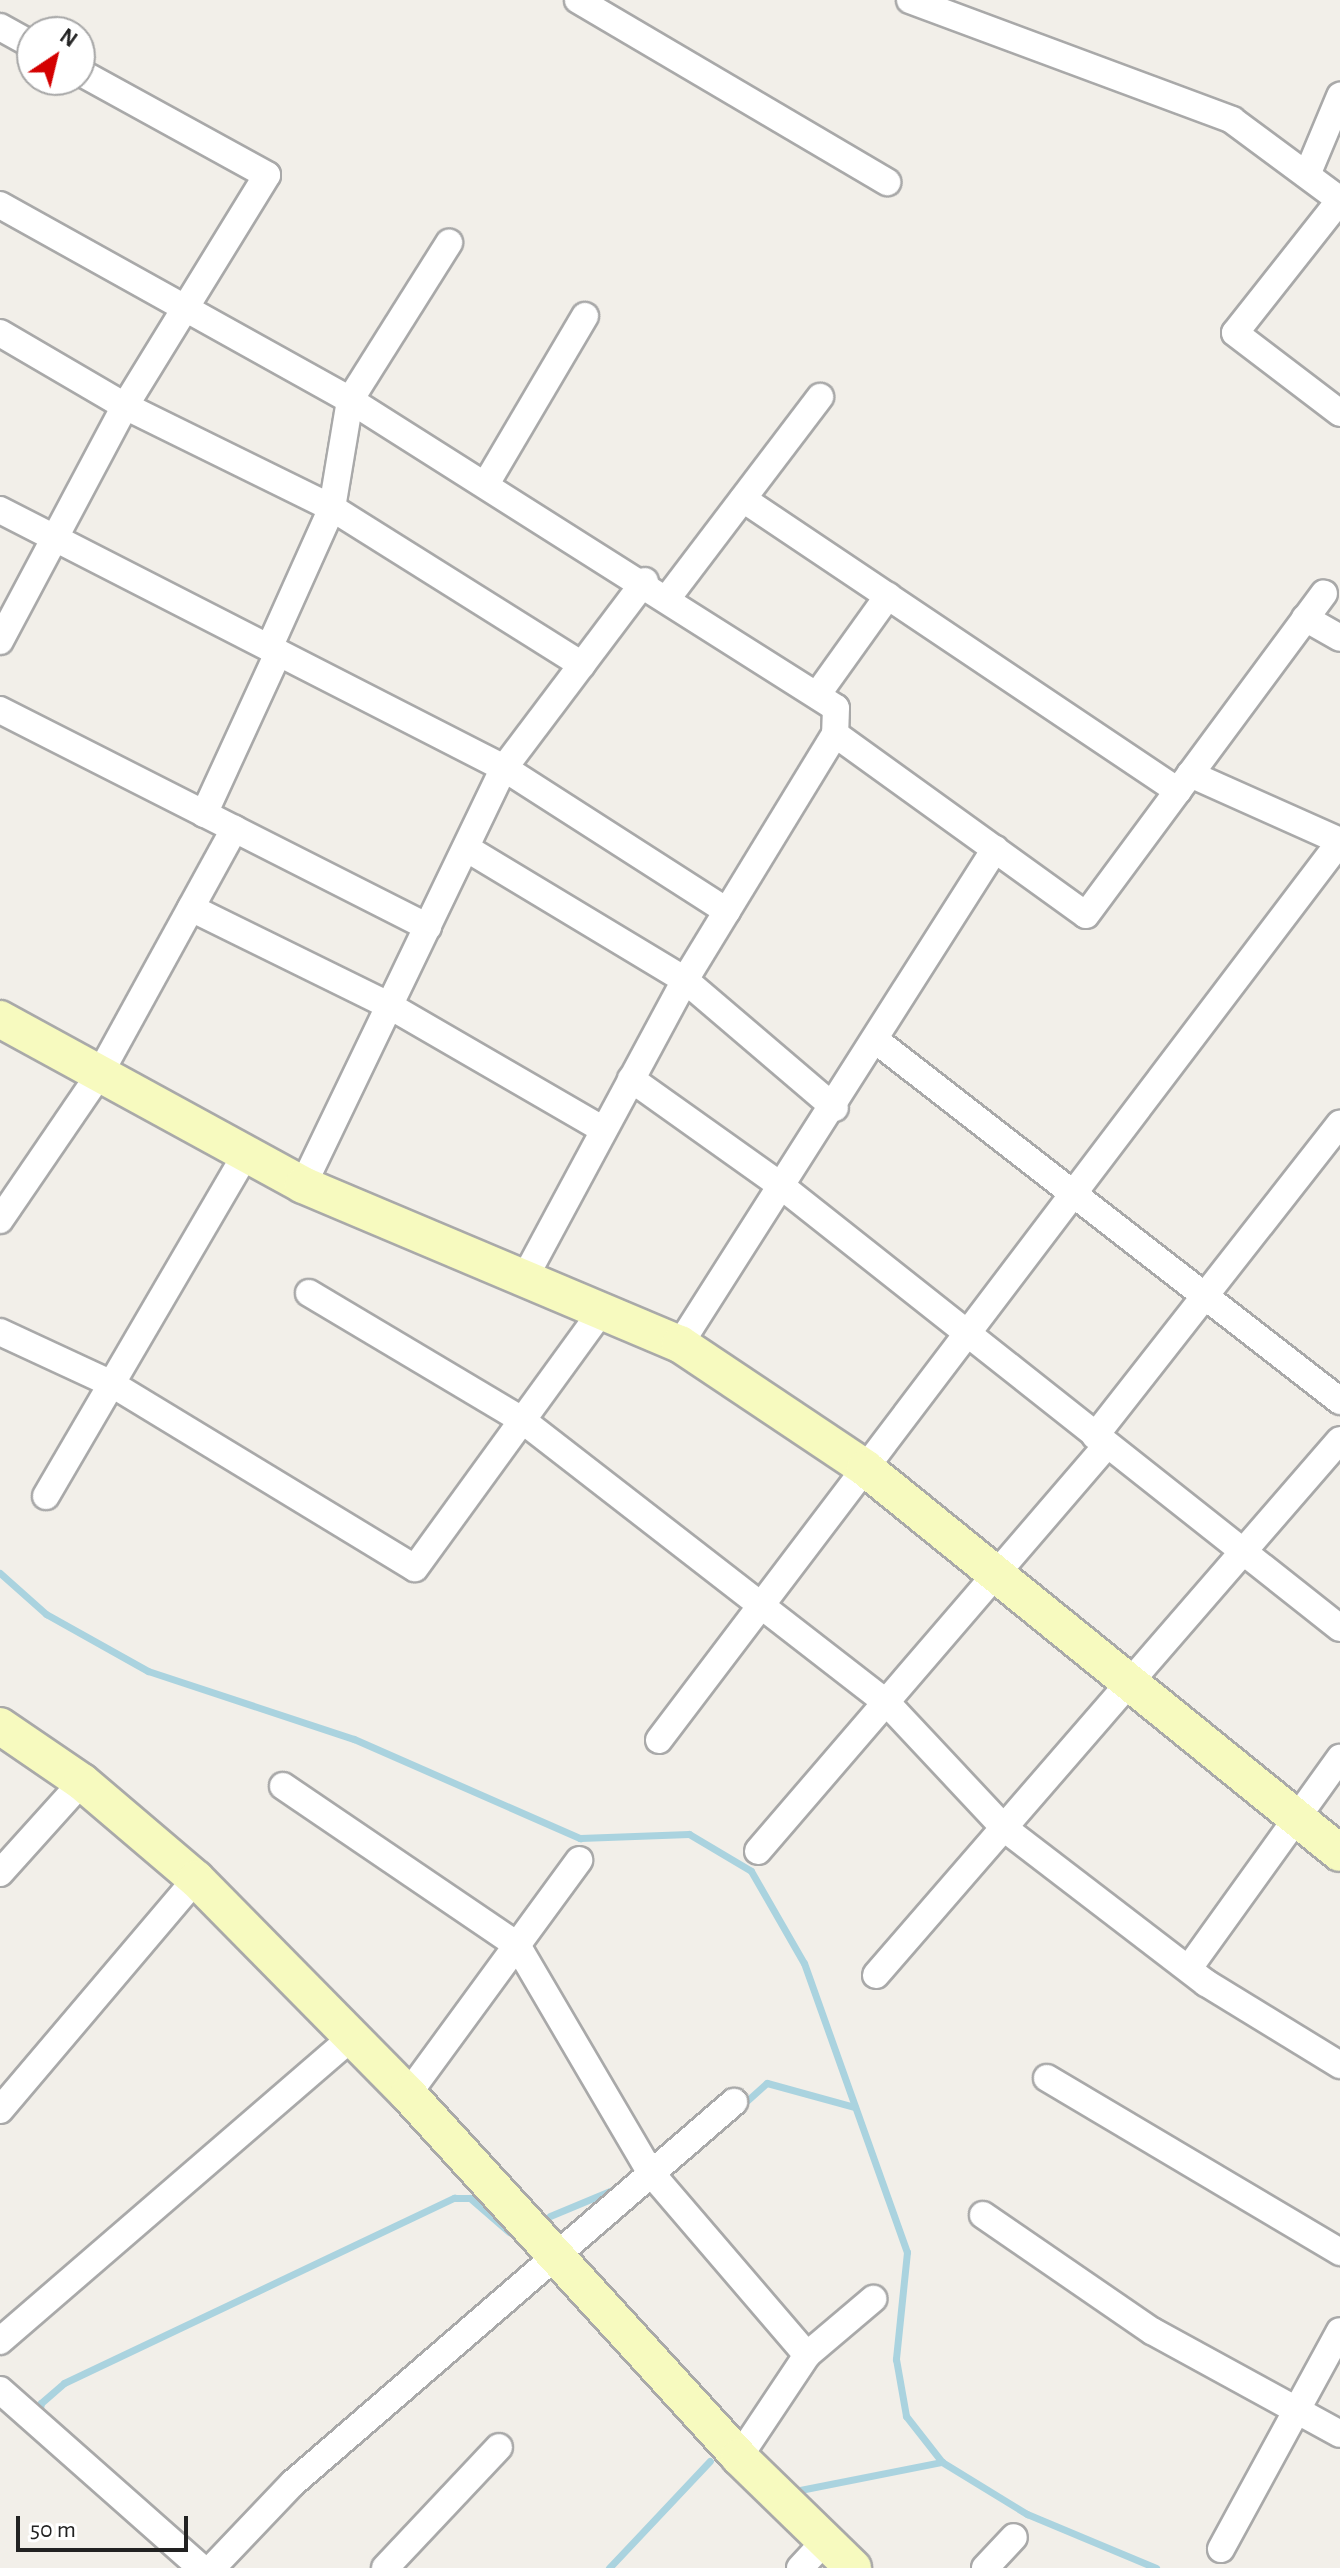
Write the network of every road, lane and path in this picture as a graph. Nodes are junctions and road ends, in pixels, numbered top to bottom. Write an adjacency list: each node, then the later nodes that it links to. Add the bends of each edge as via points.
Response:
1 (578, 0): 6 (street)
2 (926, 3): 5 (street, via 1232,120)
3 (96, 81): 10 (street, via 267,175)
4 (1340, 96): 5 (street)
5 (1307, 175): 7 (street)
6 (887, 182)
7 (1340, 200): 16 (street, via 1235,333)
8 (0, 205): 10 (street)
9 (449, 243): 14 (street)
10 (187, 306): 14 (street); 15 (street)
11 (585, 316): 17 (street)
12 (0, 333): 15 (street)
13 (820, 397): 18 (street)
14 (350, 400): 17 (street); 19 (street)
15 (125, 406): 19 (street); 21 (street)
16 (1340, 413)
17 (486, 484): 22 (street)
18 (743, 499): 24 (street); 25 (street)
19 (332, 508): 29 (street); 30 (street)
20 (0, 510): 21 (street)
21 (55, 538): 28 (street); 29 (street)
22 (645, 581): 24 (street); 30 (street)
23 (1324, 593): 26 (street)
24 (669, 596): 31 (street)
25 (888, 596): 31 (street); 35 (street)
26 (1305, 618): 27 (street); 35 (street)
27 (1340, 638)
28 (0, 641)
29 (274, 650): 34 (street); 36 (street)
30 (582, 665): 34 (street)
31 (817, 695): 33 (street, via 836,708)
32 (1, 714): 36 (street)
33 (835, 734): 40 (street); 42 (street)
34 (504, 768): 39 (street); 42 (street)
35 (1184, 782): 38 (street); 40 (street, via 1086,915)
36 (204, 814): 37 (street)
37 (234, 829): 41 (street); 43 (street)
38 (1340, 841): 56 (street)
39 (466, 848): 43 (street); 44 (street)
40 (995, 849): 47 (street)
41 (191, 908): 45 (street); 48 (street)
42 (727, 911): 44 (street)
43 (428, 927): 45 (street)
44 (685, 980): 49 (street); 50 (street)
45 (390, 1006): 52 (street); 54 (street)
46 (0, 1019): 48 (street)
47 (878, 1042): 50 (street); 56 (street)
48 (99, 1075): 53 (street); 57 (street)
49 (631, 1079): 52 (street); 55 (street)
50 (835, 1108): 55 (street)
51 (1340, 1124): 60 (street)
52 (604, 1130): 58 (street)
53 (245, 1155): 54 (street); 65 (street)
54 (303, 1185): 58 (street)
55 (780, 1185): 63 (street); 64 (street)
56 (1073, 1194): 60 (street); 63 (street)
57 (0, 1220)
58 (524, 1279): 61 (street)
59 (309, 1293): 67 (street)
60 (1205, 1296): 66 (street); 69 (street)
61 (602, 1311): 64 (street); 67 (street)
62 (0, 1332): 65 (street)
63 (966, 1335): 69 (street); 70 (street)
64 (680, 1344): 70 (street)
65 (112, 1384): 67 (street, via 415,1568); 71 (street)
66 (1340, 1401)
67 (522, 1420): 74 (street)
68 (1340, 1440): 72 (street)
69 (1101, 1441): 72 (street); 73 (street)
70 (865, 1468): 73 (street); 74 (street)
71 (46, 1496)
72 (1243, 1552): 75 (street); 76 (street)
73 (997, 1576): 76 (street); 77 (street)
74 (759, 1608): 77 (street); 79 (street)
75 (1340, 1628)
76 (1129, 1683): 83 (street); 84 (street)
77 (889, 1705): 84 (street); 85 (street)
78 (0, 1726): 81 (street)
79 (659, 1740)
80 (1340, 1758): 83 (street)
81 (82, 1782): 88 (street); 89 (street)
82 (283, 1786): 90 (street)
83 (1295, 1819): 86 (street); 91 (street)
84 (1004, 1828): 91 (street); 92 (street)
85 (758, 1851)
86 (1340, 1853)
87 (579, 1860): 90 (street)
88 (0, 1873)
89 (196, 1879): 93 (street); 98 (street)
90 (517, 1945): 96 (street); 99 (street)
91 (1189, 1968): 94 (street)
92 (876, 1975)
93 (352, 2037): 96 (street); 105 (street)
94 (1340, 2065)
95 (1047, 2078): 101 (street)
96 (408, 2094): 102 (street)
97 (734, 2102): 99 (street)
98 (0, 2110)
99 (651, 2173): 102 (street); 106 (street)
100 (983, 2215): 108 (street, via 1152,2331)
101 (1340, 2252)
102 (558, 2254): 111 (street); 115 (street)
103 (873, 2299): 106 (street)
104 (1340, 2331): 108 (street)
105 (0, 2341)
106 (807, 2355): 111 (street)
107 (0, 2390): 115 (street)
108 (1297, 2410): 109 (street); 114 (street)
109 (1340, 2434)
110 (499, 2447): 116 (street)
111 (739, 2457): 113 (street)
112 (1014, 2537): 119 (street)
113 (825, 2541): 117 (street); 118 (street)
114 (1221, 2549)
115 (201, 2567)
116 (385, 2568)
117 (800, 2568)
118 (853, 2568)
119 (985, 2568)

